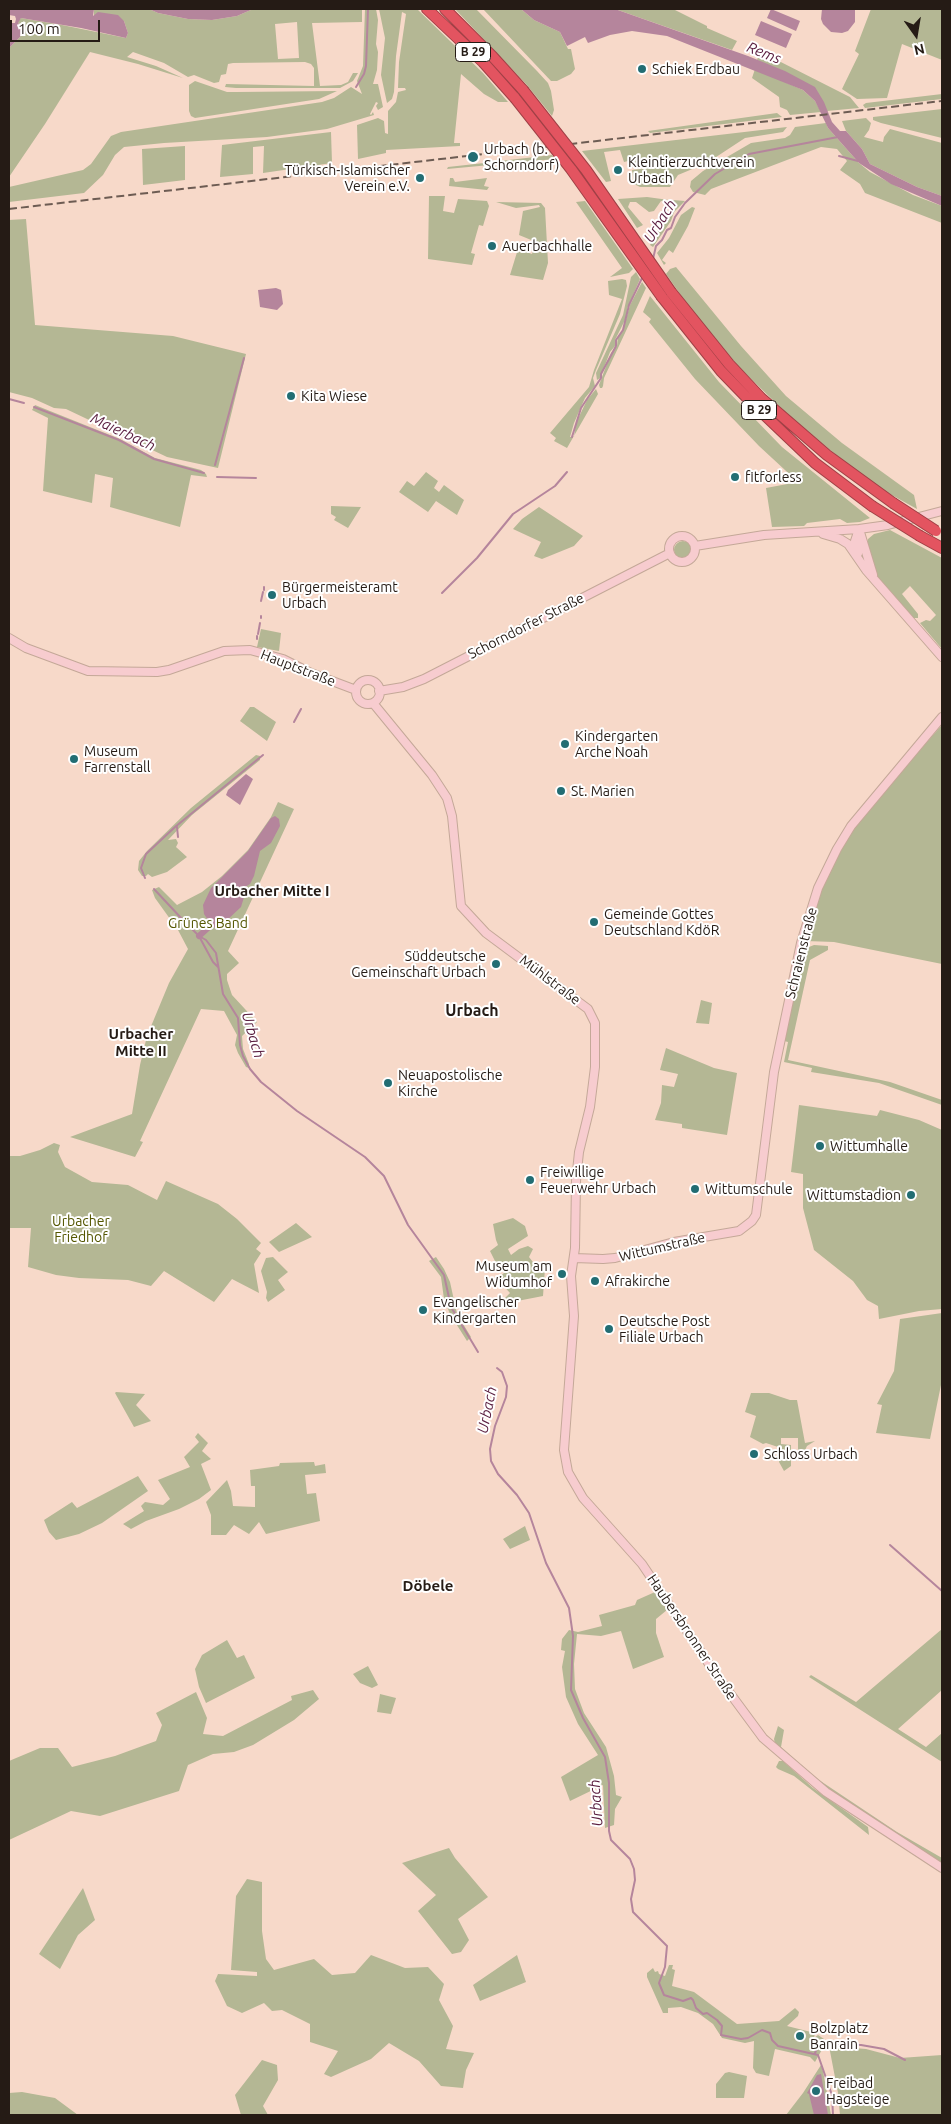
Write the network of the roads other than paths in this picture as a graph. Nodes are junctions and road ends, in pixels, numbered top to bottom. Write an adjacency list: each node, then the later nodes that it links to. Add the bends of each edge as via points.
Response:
1 (427, 9): 3 (highway, B 29, bridge, via 483,62 515,98)
2 (445, 9): 3 (highway, B 29, bridge, via 523,90 586,170)
3 (666, 294): 7 (highway, B 29, bridge, via 761,398 827,455 892,503); 9 (highway, B 29, bridge, via 705,352 752,403 815,463 872,506)
4 (942, 511): 5 (street)
5 (859, 529): 6 (street); 11 (street, via 855,541); 12 (street)
6 (811, 532): 8 (street, via 764,535); 11 (street, via 840,539)
7 (940, 533)
8 (695, 546): 10 (street, via 692,557 683,561 678,561); 10 (street, via 690,539 680,536 671,542)
9 (942, 548)
10 (670, 553): 16 (street, Schorndorfer Straße, via 424,679)
11 (859, 558): 12 (street)
12 (877, 583): 14 (street)
13 (9, 638): 15 (street, Hauptstraße, via 26,648 88,671 157,672 224,651 250,650 283,659)
14 (942, 657)
15 (356, 690): 16 (street, via 361,682 368,680 374,682); 17 (street, via 362,702)
16 (379, 691): 17 (street)
17 (373, 703): 20 (street, Mühlstraße, via 447,798 452,816 461,906 486,932 588,1009 595,1023 595,1067 576,1181)
18 (942, 717): 19 (street, Schraienstraße, via 851,826 818,888 801,943 775,1063 756,1215)
19 (748, 1226): 20 (street, Wittumstraße, via 739,1231 674,1242 615,1258)
20 (574, 1258): 21 (street, Mühlstraße, via 571,1276)
21 (573, 1335): 22 (street, Haubersbronner Straße, via 564,1450 568,1472 583,1498 642,1564 763,1738 826,1792)
22 (942, 1868)

